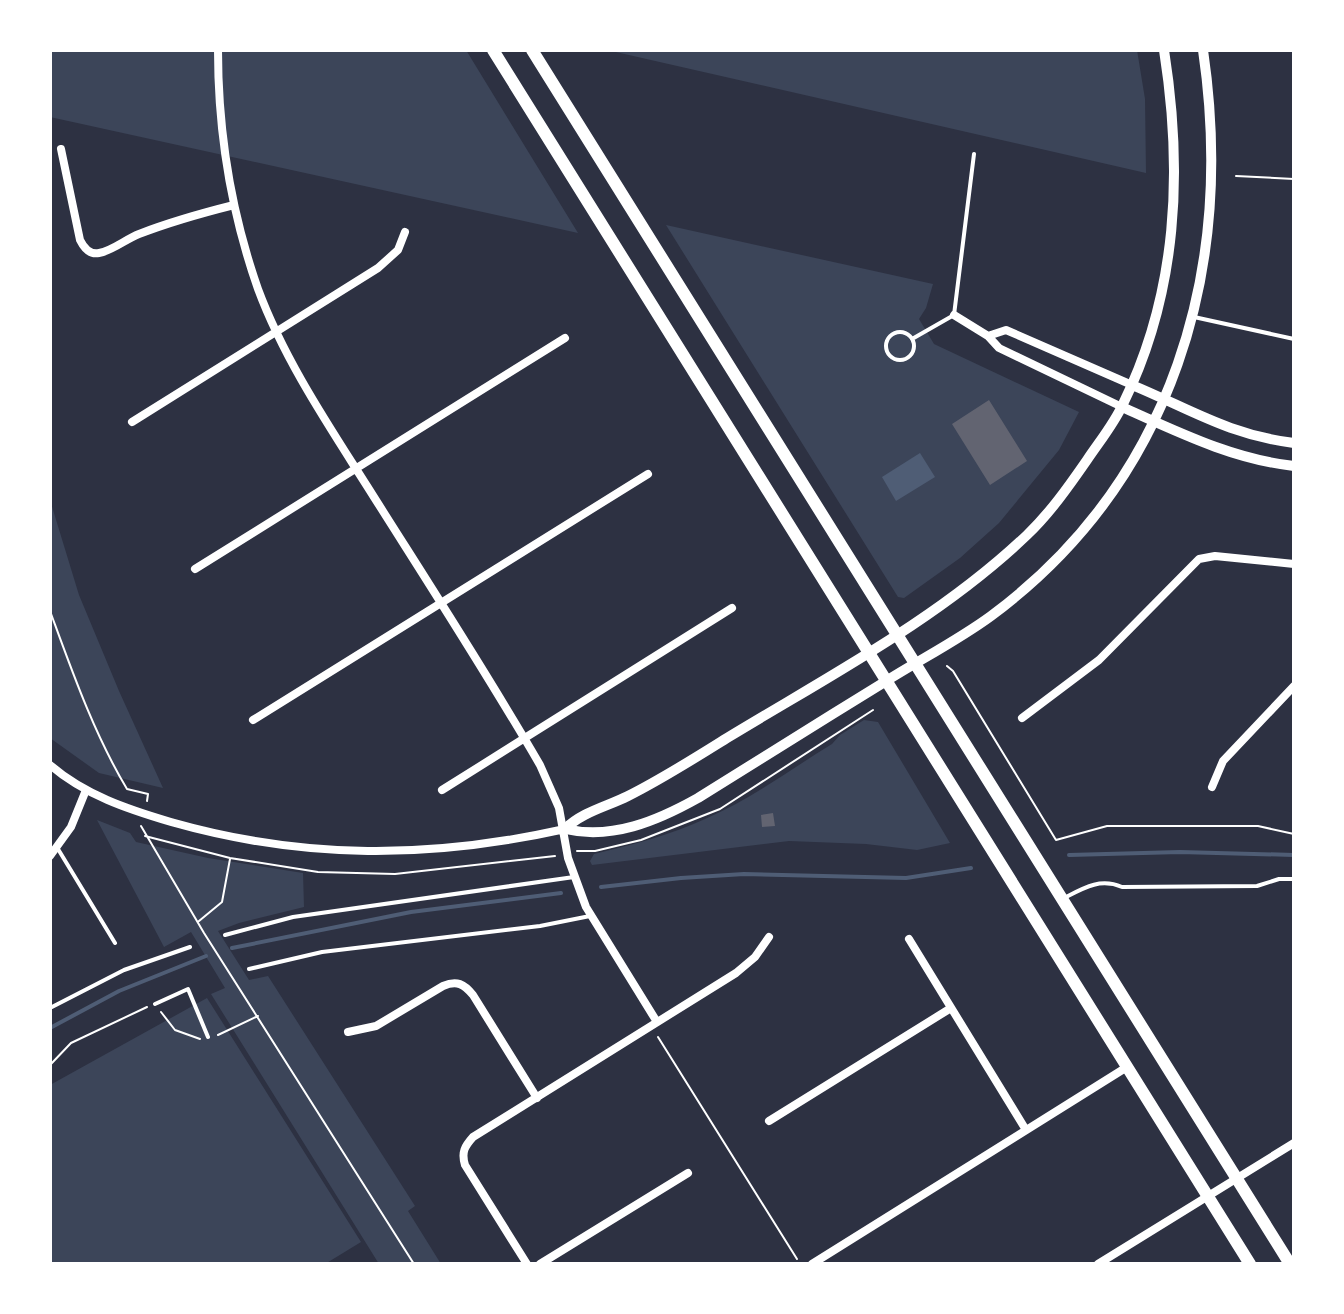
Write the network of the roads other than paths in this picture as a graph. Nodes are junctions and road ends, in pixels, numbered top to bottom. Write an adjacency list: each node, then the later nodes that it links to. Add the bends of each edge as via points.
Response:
1 (218, 50): 8 (street, via 224,150)
2 (493, 50): 31 (main road)
3 (532, 50): 30 (main road)
4 (1164, 50): 17 (street, via 1174,216 1157,312)
5 (1203, 50): 11 (street, via 1212,192)
6 (61, 149): 8 (street, via 80,240 93,253 168,223)
7 (974, 154): 10 (lane)
8 (234, 205): 12 (street)
9 (405, 232): 12 (street, via 389,260)
10 (954, 315): 13 (street); 15 (lane)
11 (1194, 317): 16 (lane); 18 (street)
12 (276, 332): 20 (street); 24 (street)
13 (988, 336): 17 (street, via 1006,330); 19 (street, via 999,348)
14 (565, 338): 24 (street)
15 (912, 339): 15 (lane, via 896,332 888,337 886,350 892,358 906,359 913,352)
16 (1294, 339)
17 (1132, 385): 18 (street); 19 (street)
18 (1164, 398): 21 (street); 22 (street, via 1213,423)
19 (1122, 407): 21 (street); 30 (street, via 1030,532 972,582)
20 (132, 422)
21 (1154, 422): 23 (street, via 1227,452); 32 (street, via 1116,485 1062,553 989,617)
22 (1294, 443)
23 (1294, 466)
24 (356, 469): 27 (street); 28 (street)
25 (648, 474): 28 (street)
26 (1294, 564): 35 (street, via 1199,559 1099,660)
27 (195, 569)
28 (441, 604): 36 (street); 37 (street)
29 (732, 608): 37 (street)
30 (896, 634): 31 (street); 32 (main road)
31 (868, 652): 33 (main road); 42 (street, via 672,772)
32 (915, 663): 33 (street); 47 (main road)
33 (886, 681): 42 (street, via 671,812 602,834); 61 (main road)
34 (1294, 686): 39 (street, via 1223,761)
35 (1022, 718)
36 (253, 720)
37 (525, 738): 41 (street); 42 (street)
38 (50, 765): 40 (street)
39 (1212, 787)
40 (86, 790): 42 (street, via 122,807 197,829 340,852 471,847); 43 (street)
41 (442, 790)
42 (565, 829): 45 (street)
43 (58, 849): 44 (street); 52 (lane)
44 (50, 856)
45 (575, 879): 48 (street); 49 (lane, via 293,917)
46 (1294, 879): 47 (lane, via 1257,886 1091,883)
47 (1062, 899): 67 (main road)
48 (588, 912): 54 (lane, via 509,930 322,952); 58 (street)
49 (225, 935)
50 (769, 937): 58 (street, via 736,973)
51 (909, 939): 57 (street)
52 (115, 943)
53 (190, 947): 56 (lane, via 124,970)
54 (249, 969)
55 (155, 1004): 60 (lane, via 188,989)
56 (50, 1008)
57 (951, 1008): 63 (street); 64 (street)
58 (657, 1022): 62 (street)
59 (348, 1032): 62 (street, via 376,1026 443,986 461,983)
60 (208, 1037)
61 (1127, 1067): 64 (street); 68 (main road)
62 (537, 1098): 69 (street, via 473,1137 463,1150 465,1165)
63 (769, 1121)
64 (1026, 1130): 71 (street)
65 (1294, 1143): 67 (street)
66 (688, 1173): 70 (street)
67 (1236, 1178): 68 (street); 74 (main road)
68 (1208, 1196): 72 (street); 73 (main road)
69 (527, 1264)
70 (540, 1264)
71 (812, 1264)
72 (1098, 1264)
73 (1250, 1264)
74 (1290, 1264)

